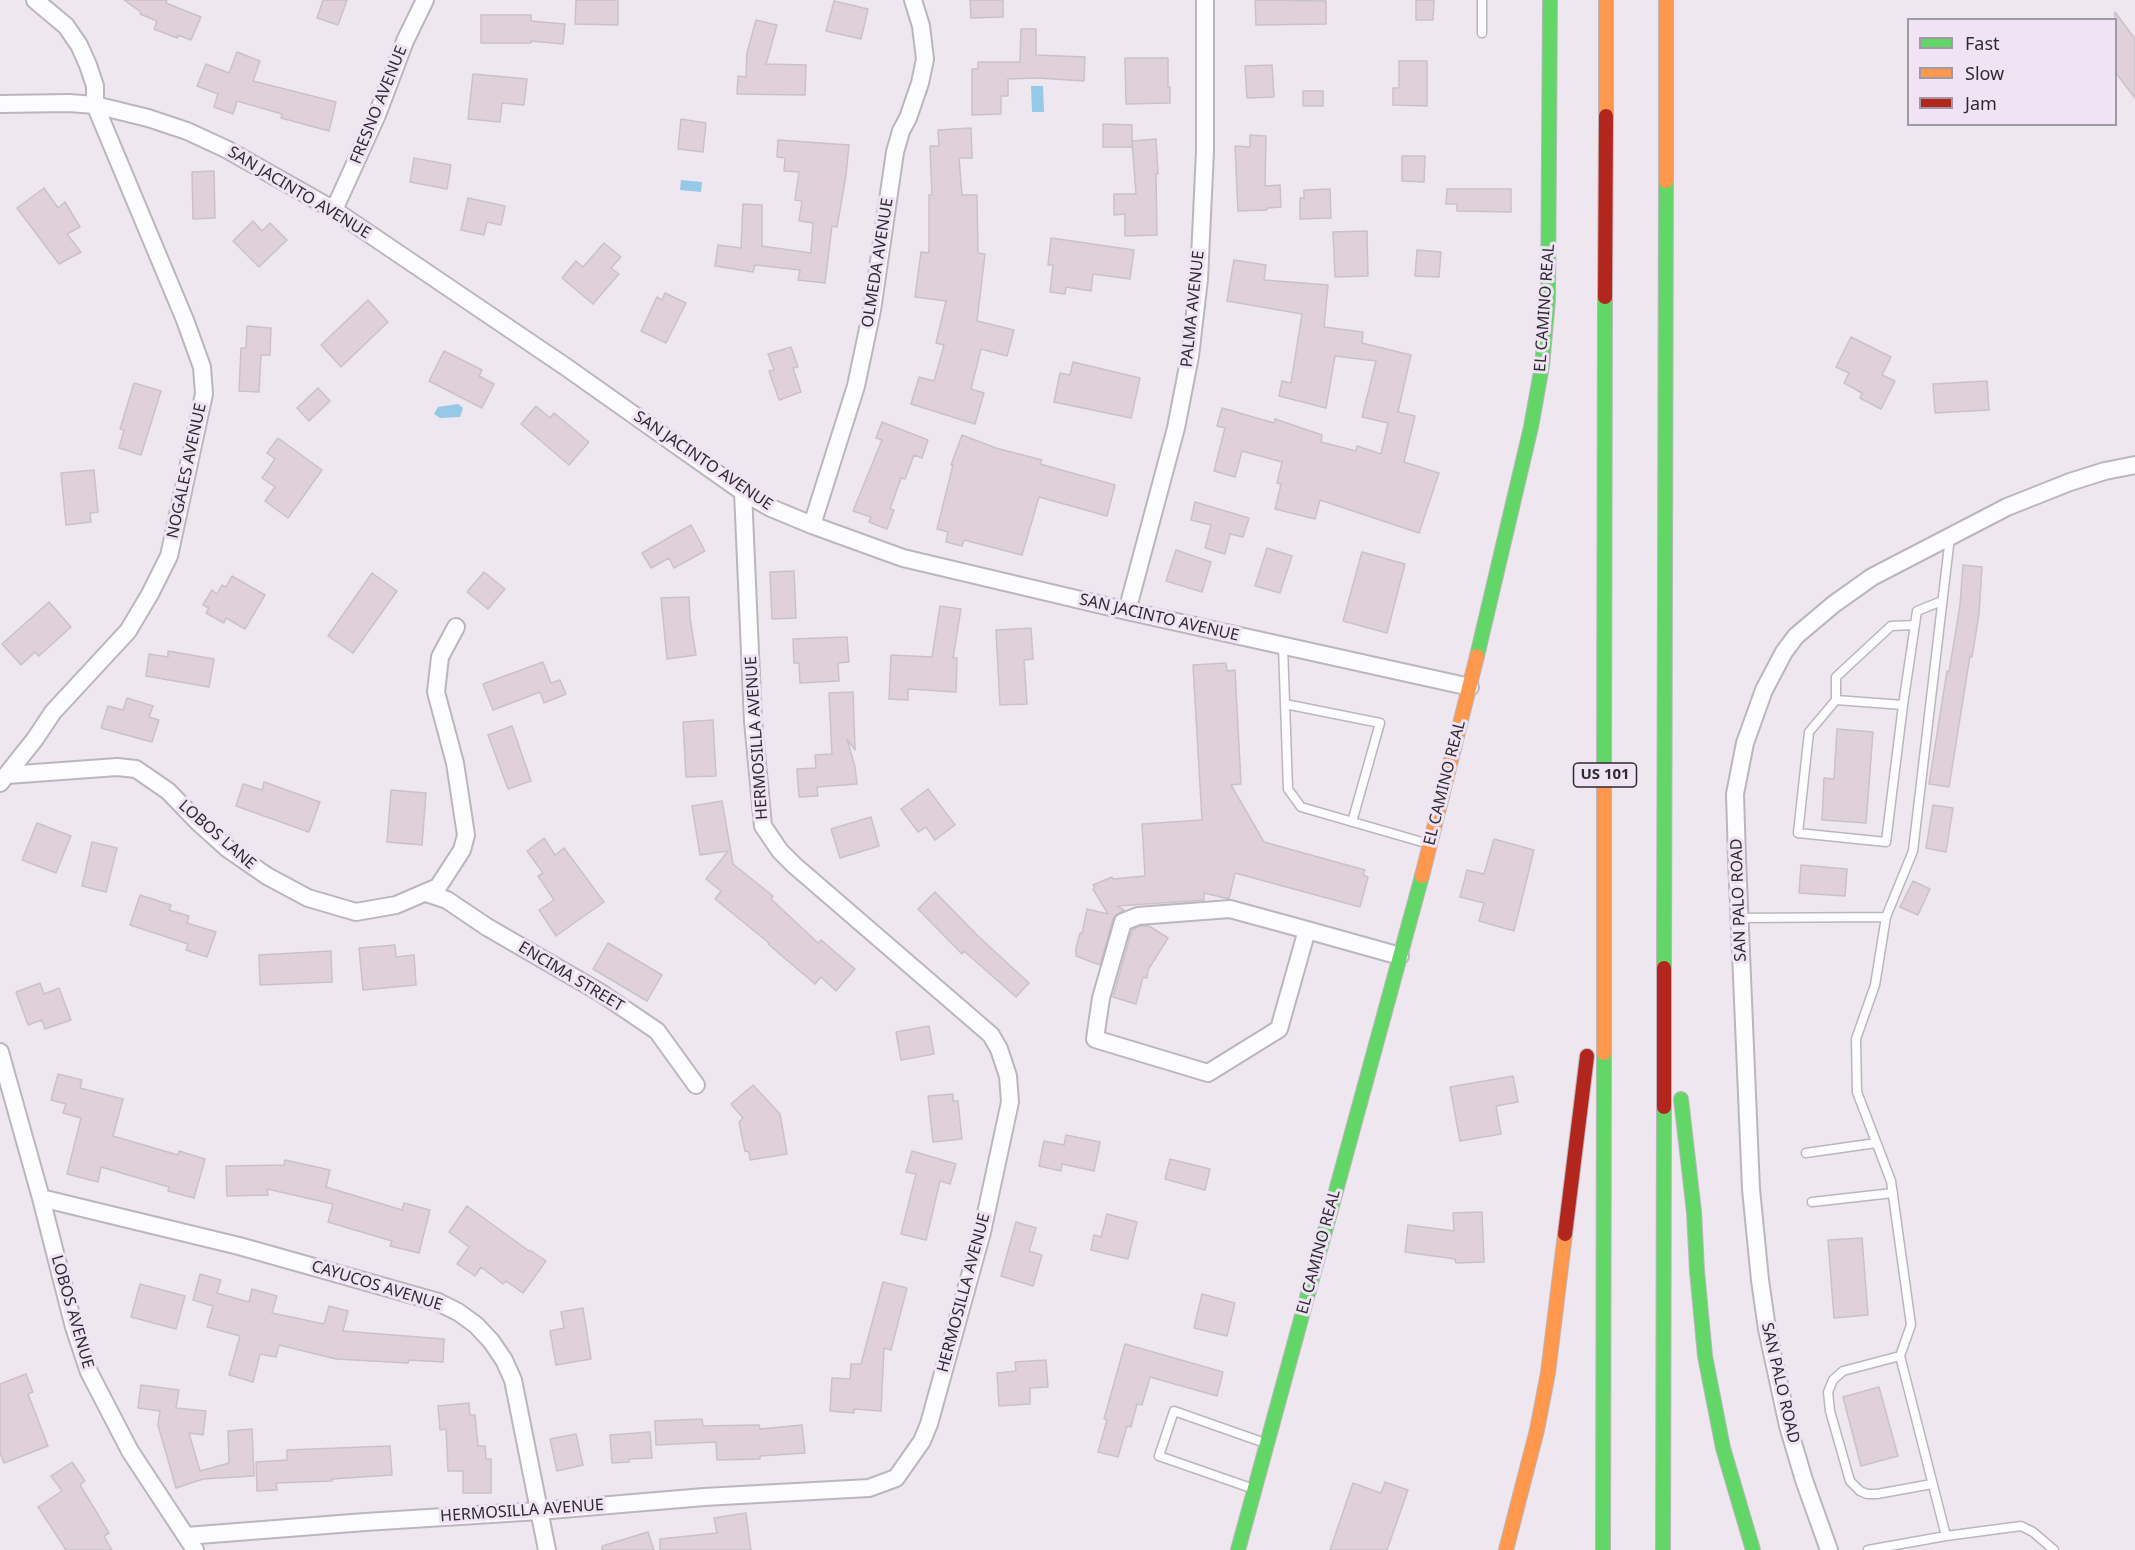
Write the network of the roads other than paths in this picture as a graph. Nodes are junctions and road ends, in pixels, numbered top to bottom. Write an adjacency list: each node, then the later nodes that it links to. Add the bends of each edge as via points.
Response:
1 (35, 0): 11 (street, NOGALES AVENUE, via 66,26 79,45 94,86)
2 (425, 0): 12 (street, FRESNO AVENUE)
3 (913, 0): 15 (street, OLMEDA AVENUE, via 925,59 895,152 872,310 855,386)
4 (1205, 0): 18 (street, PALMA AVENUE, via 1205,151 1190,356 1176,428)
5 (1482, 0): 9 (lane)
6 (1550, 0): 22 (main road, EL CAMINO REAL, via 1550,235 1542,366 1517,493)
7 (1606, 0): 30 (main road, US 101)
8 (1666, 0): 34 (main road)
9 (1482, 33)
10 (0, 104): 11 (street, SAN JACINTO AVENUE)
11 (95, 105): 12 (street, SAN JACINTO AVENUE, via 187,131); 26 (street, NOGALES AVENUE, via 185,320 202,367 204,394 169,556 150,594 128,631 52,712)
12 (334, 210): 14 (street, SAN JACINTO AVENUE)
13 (2135, 465): 16 (street, SAN PALO ROAD, via 2061,485)
14 (743, 492): 15 (street, SAN JACINTO AVENUE); 47 (street, HERMOSILLA AVENUE, via 753,721 763,826 794,865 991,1035 1008,1076 1010,1102 982,1232 929,1424 896,1478 869,1488)
15 (812, 525): 18 (street, SAN JACINTO AVENUE, via 903,558)
16 (1950, 537): 17 (lane); 32 (street, SAN PALO ROAD, via 1872,577 1815,619 1784,652 1760,701 1739,768 1735,794)
17 (1942, 601): 19 (lane, via 1917,611); 31 (lane, via 1913,851)
18 (1127, 611): 21 (street, SAN JACINTO AVENUE)
19 (1914, 625): 23 (lane, via 1891,626 1836,678); 25 (lane)
20 (456, 627): 29 (street, LOBOS LANE, via 440,657 436,692 455,763 466,835 444,880)
21 (1283, 646): 22 (street, SAN JACINTO AVENUE); 24 (lane)
22 (1470, 687): 28 (main road, EL CAMINO REAL)
23 (1836, 700): 25 (lane); 25 (lane, via 1809,732 1798,833 1886,842)
24 (1285, 704): 27 (lane, via 1288,789 1301,807); 27 (lane, via 1380,723)
25 (1903, 705)
26 (3, 779): 29 (street, LOBOS LANE, via 117,767 136,769 168,791 228,849 308,898 356,912 396,905)
27 (1352, 822): 28 (lane)
28 (1429, 844): 35 (main road, EL CAMINO REAL)
29 (426, 893): 37 (street, ENCIMA STREET, via 447,900 601,993 657,1032)
30 (1605, 915): 52 (main road, via 1548,1373); 53 (main road, US 101)
31 (1886, 917): 32 (lane); 38 (lane, via 1875,985 1856,1040 1857,1092)
32 (1739, 918): 56 (street, SAN PALO ROAD, via 1750,1189 1767,1329 1788,1426)
33 (1307, 930): 33 (street, via 1279,1029 1208,1073 1095,1039 1101,998 1123,922 1138,916 1230,909); 35 (street)
34 (1664, 951): 54 (main road); 55 (main road, via 1694,1212 1705,1356 1723,1448)
35 (1400, 957): 44 (main road, EL CAMINO REAL)
36 (0, 1052): 41 (street, LOBOS AVENUE)
37 (696, 1085)
38 (1876, 1143): 39 (lane); 40 (lane)
39 (1806, 1153)
40 (1893, 1193): 42 (lane); 43 (lane, via 1911,1325)
41 (41, 1198): 47 (street, CAYUCOS AVENUE, via 250,1250 438,1302 458,1312 491,1341 513,1380); 49 (street, LOBOS AVENUE, via 89,1372 130,1451)
42 (1812, 1202)
43 (1900, 1356): 45 (lane); 45 (lane, via 1843,1371 1828,1392 1830,1411 1850,1481 1860,1491 1877,1494)
44 (1267, 1443): 46 (main road, EL CAMINO REAL); 46 (lane, via 1174,1411 1159,1456)
45 (1932, 1484): 48 (lane)
46 (1255, 1490): 51 (main road, EL CAMINO REAL)
47 (539, 1511): 49 (street, HERMOSILLA AVENUE, via 365,1522); 50 (street, CAYUCOS AVENUE)
48 (1946, 1536): 57 (lane); 58 (lane, via 2021,1526)
49 (190, 1543)
50 (547, 1550)
51 (1238, 1550)
52 (1506, 1550)
53 (1603, 1550)
54 (1663, 1550)
55 (1753, 1550)
56 (1829, 1550)
57 (1868, 1550)
58 (2054, 1550)

